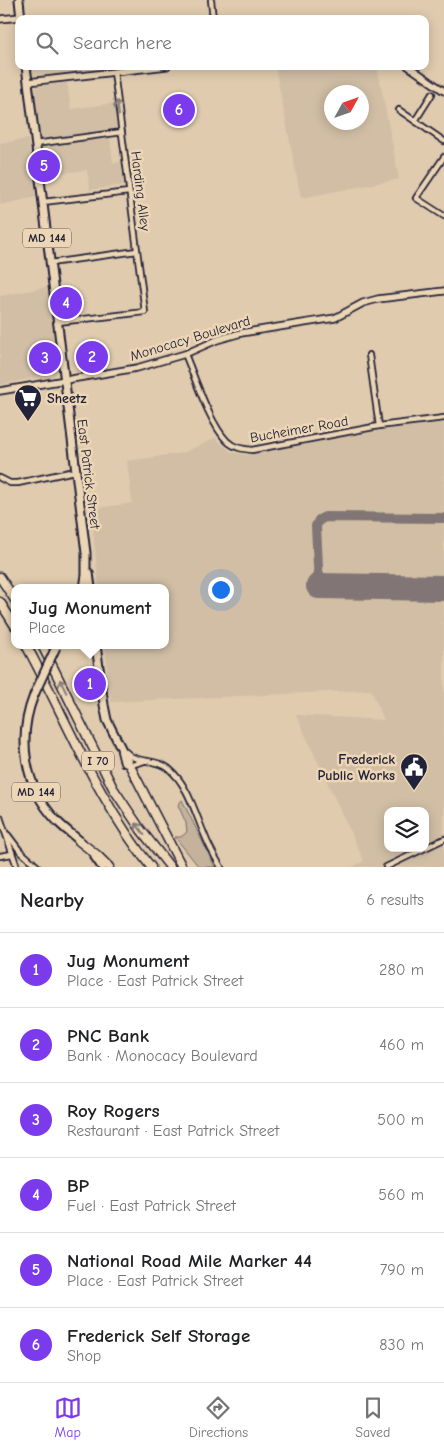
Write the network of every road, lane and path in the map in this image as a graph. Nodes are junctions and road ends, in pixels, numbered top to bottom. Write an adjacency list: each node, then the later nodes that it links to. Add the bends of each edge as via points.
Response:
1 (18, 0): 3 (main road)
2 (211, 0): 4 (street)
3 (20, 15)
4 (213, 15)
5 (15, 18): 6 (main road)
6 (0, 19)
7 (26, 70): 11 (main road, East Patrick Street / MD 144)
8 (132, 70): 10 (main road)
9 (414, 70): 12 (main road)
10 (114, 72): 11 (main road); 16 (street, Harding Alley, one-way to 10)
11 (28, 82): 18 (main road, East Patrick Street / MD 144)
12 (444, 91)
13 (432, 94): 15 (street)
14 (399, 110): 15 (street)
15 (415, 121): 17 (street)
16 (122, 132): 18 (street); 20 (street, Harding Alley)
17 (444, 141)
18 (36, 144): 21 (main road, East Patrick Street / MD 144)
19 (444, 157): 22 (street, via 416,198)
20 (130, 192): 21 (street); 23 (street, Harding Alley)
21 (42, 202): 24 (main road, East Patrick Street / MD 144)
22 (444, 216)
23 (137, 251): 24 (street); 26 (street, Harding Alley, via 145,312)
24 (50, 262): 26 (main road, East Patrick Street / MD 144)
25 (444, 290): 27 (main road, Monocacy Boulevard, via 378,298 335,318 241,332)
26 (58, 322): 29 (main road, East Patrick Street / MD 144)
27 (185, 354): 29 (main road, Monocacy Boulevard, via 137,368); 32 (street, Bucheimer Road, via 216,427 228,442 239,448 252,450)
28 (369, 355): 32 (street)
29 (64, 380): 30 (main road, Monocacy Boulevard); 33 (main road, East Patrick Street / MD 144)
30 (0, 391)
31 (444, 418): 32 (street, Bucheimer Road)
32 (379, 426)
33 (75, 471): 34 (street, via 18,483); 35 (main road, East Patrick Street / MD 144)
34 (0, 478)
35 (86, 553): 37 (main road, East Patrick Street / MD 144); 38 (main road)
36 (0, 577): 39 (highway)
37 (85, 584)
38 (90, 584)
39 (11, 594)
40 (0, 602): 41 (highway)
41 (11, 620)
42 (28, 649): 60 (highway, I 70, via 102,796)
43 (44, 649): 61 (highway, I 70, one-way to 43, via 140,830 113,788)
44 (56, 649): 53 (main road, MD 144, bridge, via 30,705 25,749 28,771 37,793 50,813)
45 (97, 649): 46 (main road, via 107,720)
46 (116, 740): 47 (main road); 49 (street, via 123,763)
47 (121, 748): 48 (street, via 130,757); 49 (main road)
48 (145, 760): 49 (street); 63 (street, via 164,765 177,777)
49 (130, 766): 62 (highway)
50 (0, 817): 51 (street)
51 (4, 830): 54 (street); 57 (street)
52 (444, 839): 64 (street)
53 (79, 840): 58 (main road, MD 144); 59 (highway)
54 (12, 854): 55 (street); 56 (street)
55 (0, 856)
56 (17, 867)
57 (38, 867)
58 (102, 867)
59 (109, 867)
60 (151, 867)
61 (170, 867)
62 (182, 867)
63 (220, 867)
64 (386, 867)

